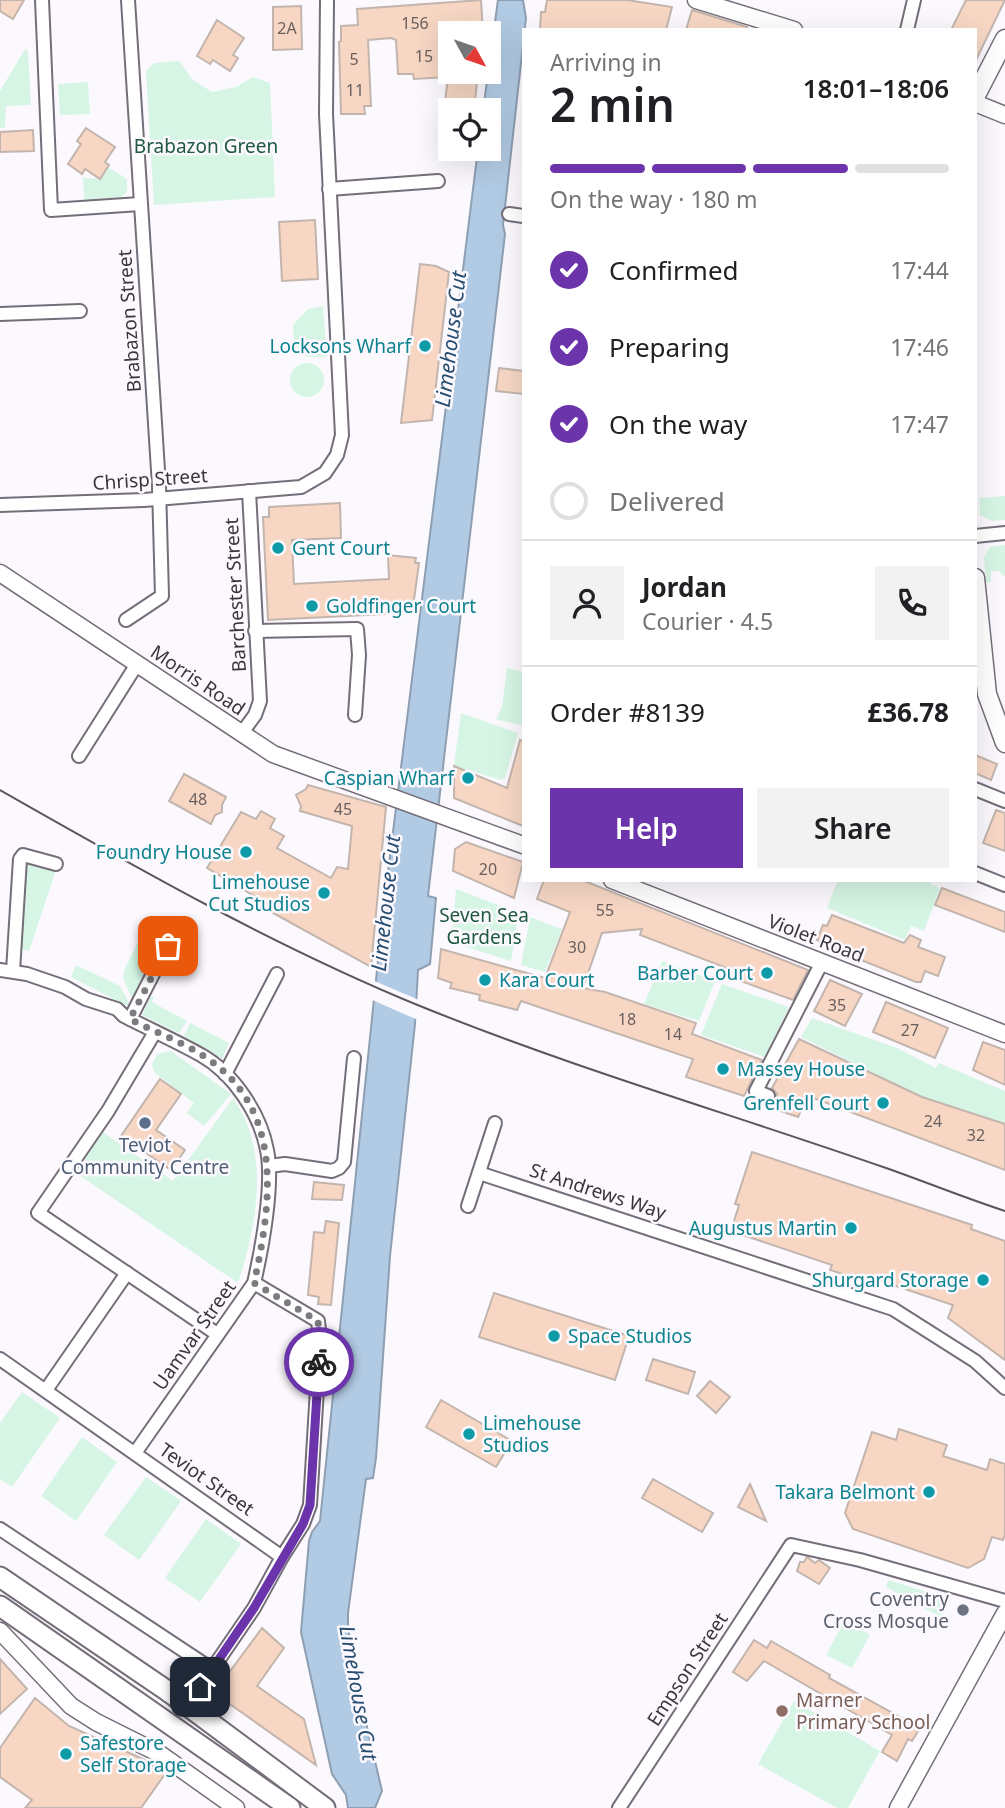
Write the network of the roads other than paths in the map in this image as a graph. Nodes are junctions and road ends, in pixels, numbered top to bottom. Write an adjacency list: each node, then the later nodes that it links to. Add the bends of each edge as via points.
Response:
1 (42, 0): 14 (street, via 51,210)
2 (128, 0): 14 (street, Brabazon Street)
3 (327, 0): 13 (street)
4 (696, 0): 6 (street)
5 (914, 0): 7 (street)
6 (787, 28)
7 (907, 28)
8 (1005, 39): 9 (main road)
9 (977, 96)
10 (977, 101): 11 (street)
11 (1005, 115)
12 (438, 181): 13 (street)
13 (329, 189): 19 (street, Chrisp Street, via 342,435 337,455 325,472 301,487)
14 (140, 204): 20 (street, Brabazon Street)
15 (509, 214): 16 (street)
16 (522, 216)
17 (80, 311): 18 (street)
18 (0, 314)
19 (249, 491): 20 (street, Chrisp Street); 27 (street, Barchester Street)
20 (159, 499): 21 (street, Chrisp Street); 26 (street, Brabazon Street, via 162,596)
21 (0, 505)
22 (1005, 533): 23 (street)
23 (977, 536)
24 (2, 578): 28 (street, Morris Road)
25 (977, 617): 29 (main road)
26 (126, 620)
27 (255, 631): 30 (street, via 357,629); 31 (street, Barchester Street, via 260,701)
28 (137, 664): 31 (street, Morris Road); 33 (street)
29 (981, 694): 32 (main road)
30 (355, 715)
31 (241, 734): 36 (street, Morris Road, via 273,754)
32 (1005, 743)
33 (79, 756)
34 (977, 790): 35 (street)
35 (1005, 800)
36 (522, 845)
37 (56, 864): 43 (street, via 31,855 20,859)
38 (977, 874): 40 (street)
39 (617, 882): 42 (street, Violet Road)
40 (1005, 885)
41 (178, 925): 45 (street)
42 (821, 964): 47 (street, Violet Road); 50 (street)
43 (6, 971): 45 (street, Uamvar Street, via 65,987)
44 (277, 974): 49 (street)
45 (130, 1019): 46 (street, Uamvar Street)
46 (155, 1032): 49 (street, Uamvar Street, via 202,1055); 55 (street, via 38,1213)
47 (1005, 1034)
48 (354, 1058): 52 (street, via 344,1162 332,1171)
49 (225, 1074): 52 (street, Uamvar Street, via 245,1097 261,1130)
50 (757, 1092)
51 (495, 1123): 53 (street)
52 (269, 1166): 56 (street, Uamvar Street)
53 (479, 1173): 54 (street); 59 (street, St Andrews Way, via 892,1309 975,1361)
54 (468, 1206)
55 (127, 1273): 57 (street); 60 (street)
56 (254, 1283): 57 (street, Uamvar Street); 63 (street, via 318,1321 320,1339 310,1505)
57 (217, 1334): 61 (street, Uamvar Street)
58 (0, 1359): 60 (street, Teviot Street)
59 (1005, 1388)
60 (46, 1390): 61 (street, Teviot Street)
61 (135, 1453): 63 (street, Teviot Street)
62 (0, 1529): 69 (street)
63 (282, 1556): 69 (street)
64 (0, 1577): 71 (highway)
65 (1005, 1601): 75 (street, Empson Street, via 791,1545)
66 (0, 1606): 73 (highway)
67 (1005, 1613): 76 (street)
68 (0, 1631): 72 (street, via 71,1706 160,1754)
69 (213, 1670): 70 (street)
70 (200, 1687): 71 (highway)
71 (169, 1692): 74 (highway)
72 (236, 1808)
73 (290, 1808)
74 (325, 1808)
75 (619, 1808)
76 (898, 1808)

